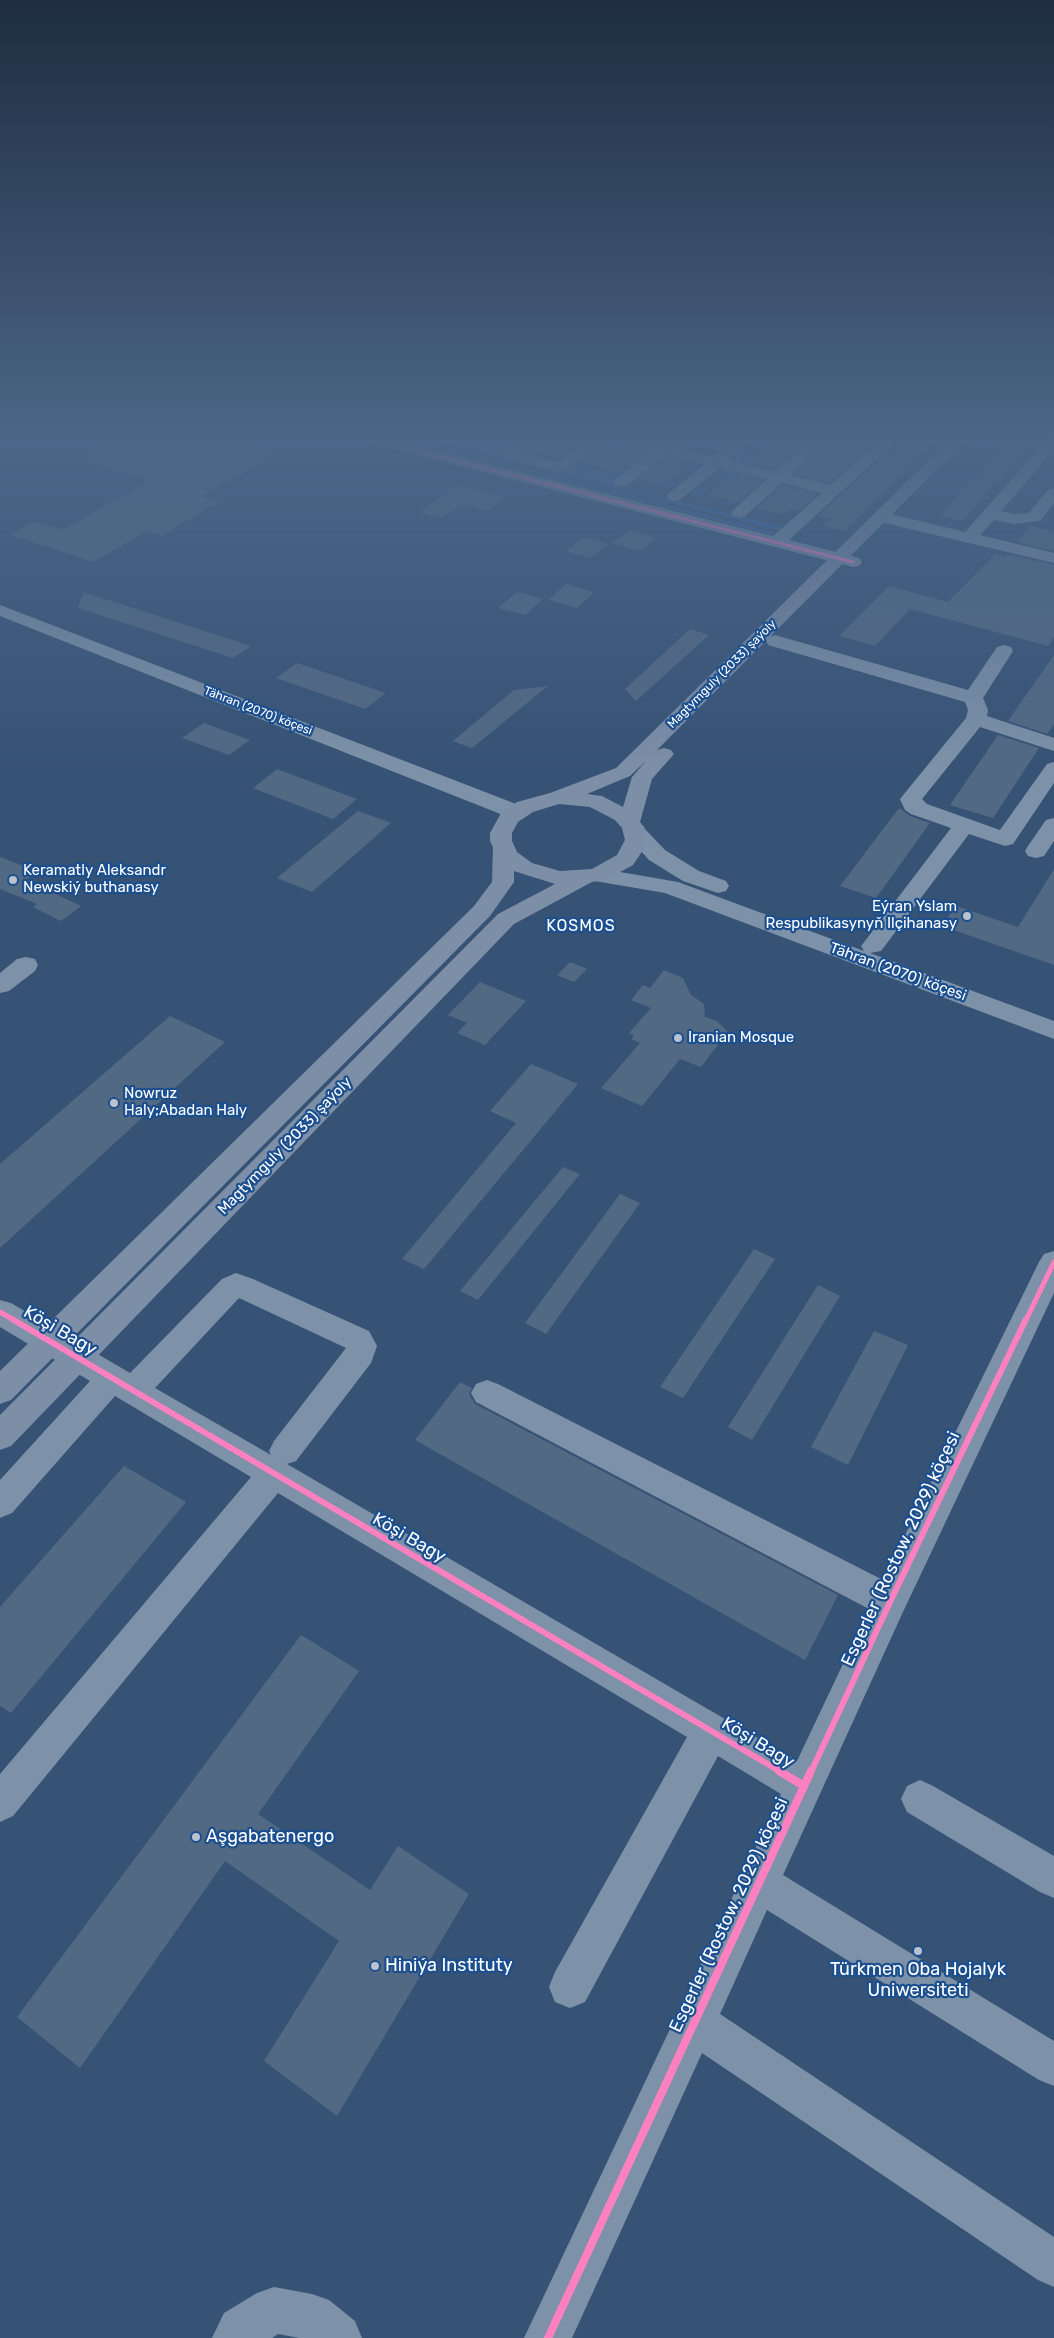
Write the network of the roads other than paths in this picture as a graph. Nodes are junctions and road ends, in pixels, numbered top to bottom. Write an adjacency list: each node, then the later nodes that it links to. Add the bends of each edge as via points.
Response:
1 (812, 551): 5 (street)
2 (855, 551): 5 (main road, Magtymguly (2033) şaýoly)
3 (1025, 551): 4 (street)
4 (1054, 558)
5 (846, 560): 7 (main road, Magtymguly (2033) şaýoly); 13 (main road, Magtymguly (2033) şaýoly, via 623,772)
6 (0, 610): 14 (street, Tähran (2070) köçesi)
7 (775, 641): 9 (street); 17 (main road, Magtymguly (2033) şaýoly, via 642,776)
8 (1004, 650): 9 (street)
9 (973, 698): 10 (street, via 978,710)
10 (976, 719): 11 (street); 16 (street, via 911,799 919,809)
11 (1054, 745)
12 (1054, 768): 16 (street, via 1005,838)
13 (558, 798): 14 (main road, via 535,803); 17 (main road, via 594,801 615,810)
14 (516, 812): 18 (main road, via 500,833)
15 (1054, 824): 19 (street)
16 (964, 825): 21 (street)
17 (632, 827): 20 (main road, via 634,847 625,860); 21 (street, Tähran (2070) köçesi, via 657,855 691,876)
18 (503, 849): 20 (main road, via 515,863 535,873 559,878); 28 (main road, Magtymguly (2033) şaýoly, via 503,882 482,911)
19 (1036, 852)
20 (591, 876): 25 (street, Tähran (2070) köçesi, via 670,887); 28 (main road, Magtymguly (2033) şaýoly, via 506,919)
21 (873, 946): 24 (street, Tähran (2070) köçesi)
22 (26, 965): 23 (street)
23 (0, 985)
24 (1054, 1013)
25 (1054, 1030)
26 (1054, 1262): 35 (street, Esgerler (Rostow, 2029) köçesi)
27 (0, 1312): 28 (street, Köşi Bagy)
28 (64, 1349): 29 (street, Köşi Bagy); 30 (main road, Magtymguly (2033) şaýoly); 32 (main road, Magtymguly (2033) şaýoly)
29 (122, 1384): 33 (street, Köşi Bagy); 33 (street, via 236,1285 358,1340 362,1346 360,1354); 34 (street)
30 (0, 1391)
31 (487, 1393): 35 (street)
32 (0, 1436)
33 (280, 1463): 36 (street, Köşi Bagy); 38 (street)
34 (0, 1503)
35 (890, 1602): 37 (street, Esgerler (Rostow, 2029) köçesi)
36 (710, 1731): 37 (street, Köşi Bagy); 42 (street)
37 (804, 1786): 41 (street, Esgerler (Rostow, 2029) köçesi)
38 (3, 1795)
39 (920, 1799): 40 (street)
40 (1054, 1878)
41 (760, 1883): 43 (street, Esgerler (Rostow, 2029) köçesi); 44 (street)
42 (570, 1987)
43 (694, 2022): 45 (street); 48 (street, Esgerler (Rostow, 2029) köçesi)
44 (1054, 2065)
45 (1054, 2264)
46 (236, 2338): 47 (street, via 240,2330 274,2310 312,2317)
47 (338, 2338)
48 (548, 2338)

